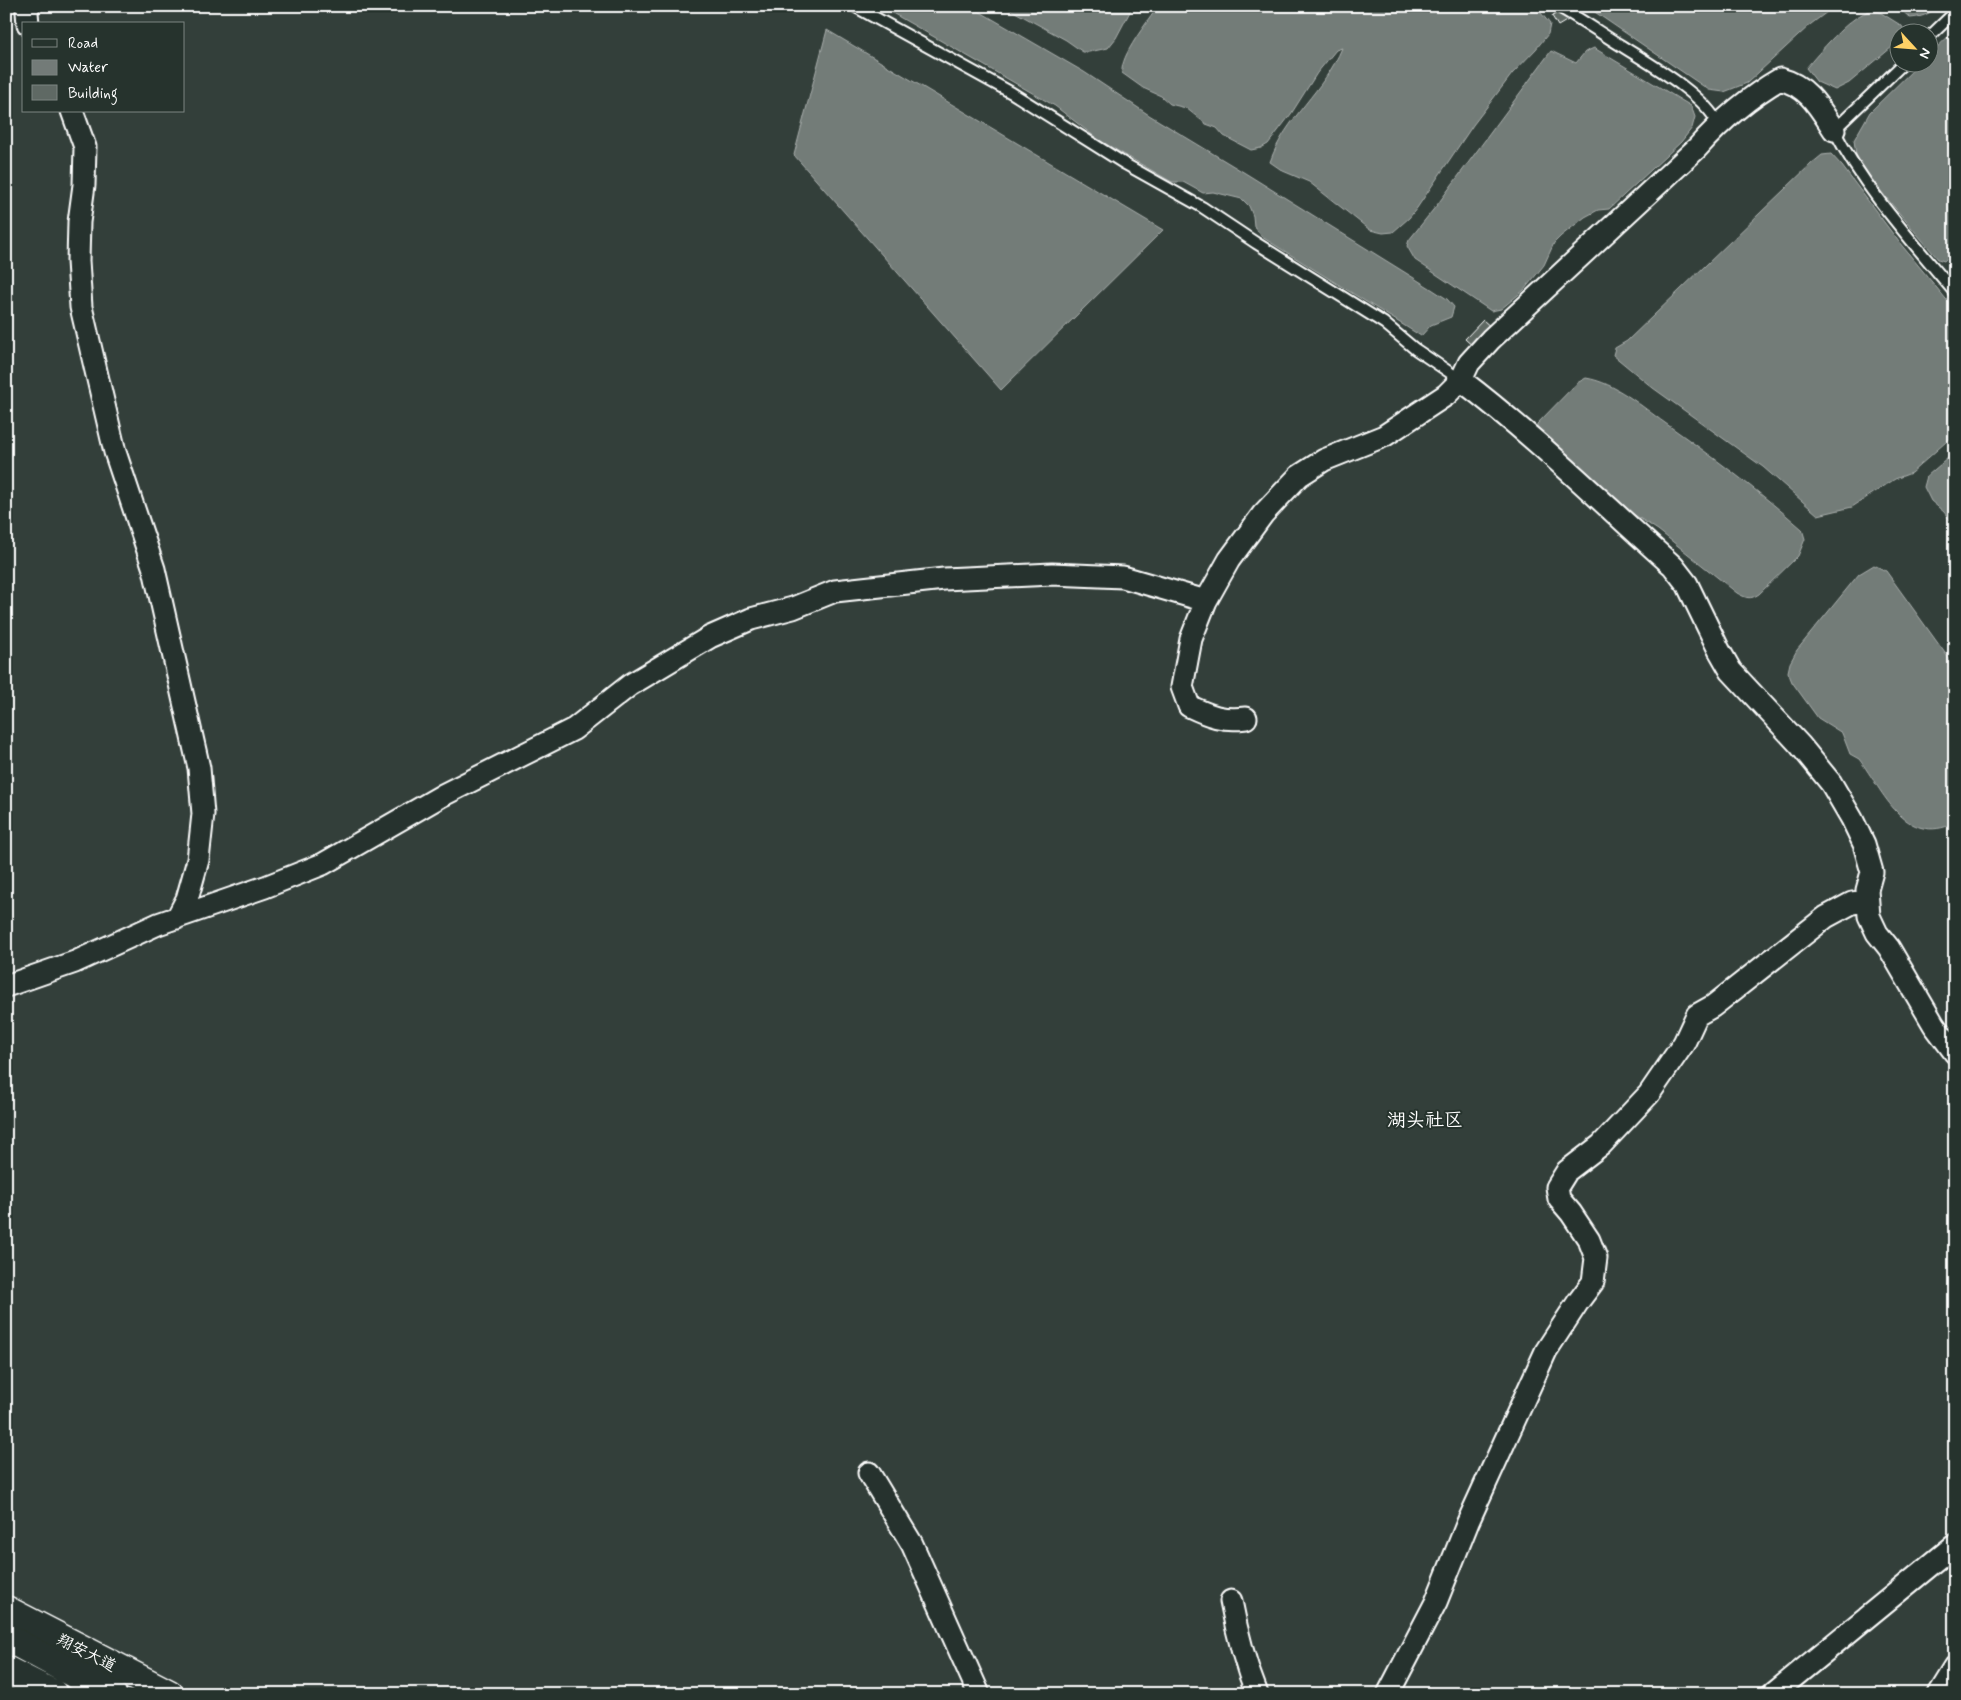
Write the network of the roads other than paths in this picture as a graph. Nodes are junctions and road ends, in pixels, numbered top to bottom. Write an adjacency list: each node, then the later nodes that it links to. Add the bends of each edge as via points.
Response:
1 (29, 6): 5 (street)
2 (854, 6): 12 (lane, via 1012,93 1125,164 1202,207 1384,323)
3 (1558, 6): 9 (lane, via 1664,73 1702,102 1714,114)
4 (1955, 12): 6 (lane)
5 (28, 22)
6 (1938, 28)
7 (1895, 72): 10 (lane)
8 (72, 112): 16 (street, via 85,147 78,262 81,306 115,452 154,569 199,768 203,814 198,860 187,899)
9 (1718, 124): 10 (street, via 1780,79 1802,87); 12 (street, via 1697,148 1491,339 1469,363)
10 (1834, 130): 11 (lane, via 1887,212)
11 (1955, 293)
12 (1460, 380): 13 (street, via 1446,395 1384,436 1324,460 1299,476 1263,514 1229,560); 15 (street, via 1555,457 1678,572 1731,671 1800,745 1831,783 1852,819 1872,872)
13 (1206, 601): 14 (street, via 1192,638 1182,687 1189,706 1228,720); 16 (street, via 1123,578 1052,574 944,579 835,591 793,608 751,619 710,637 630,685 574,728 443,795 323,864)
14 (1246, 718)
15 (1866, 901): 18 (street, via 1877,933); 31 (street, via 1852,903 1826,917 1713,1006 1697,1015 1684,1043 1650,1094 1601,1145 1567,1171 1557,1187 1559,1199 1589,1240 1596,1258 1593,1282 1546,1351 1468,1522 1436,1602)
16 (177, 918): 17 (street, via 76,962)
17 (6, 986)
18 (1955, 1053)
19 (869, 1473): 29 (street, via 912,1544)
20 (1955, 1545): 32 (street)
21 (1231, 1600): 30 (street)
22 (6, 1610): 28 (main road, 翔安大道)
23 (6, 1637): 27 (main road)
24 (1955, 1668): 33 (street)
25 (6, 1670): 26 (main road)
26 (53, 1694)
27 (112, 1694)
28 (168, 1694)
29 (979, 1694)
30 (1257, 1694)
31 (1388, 1694)
32 (1773, 1694)
33 (1939, 1694)

